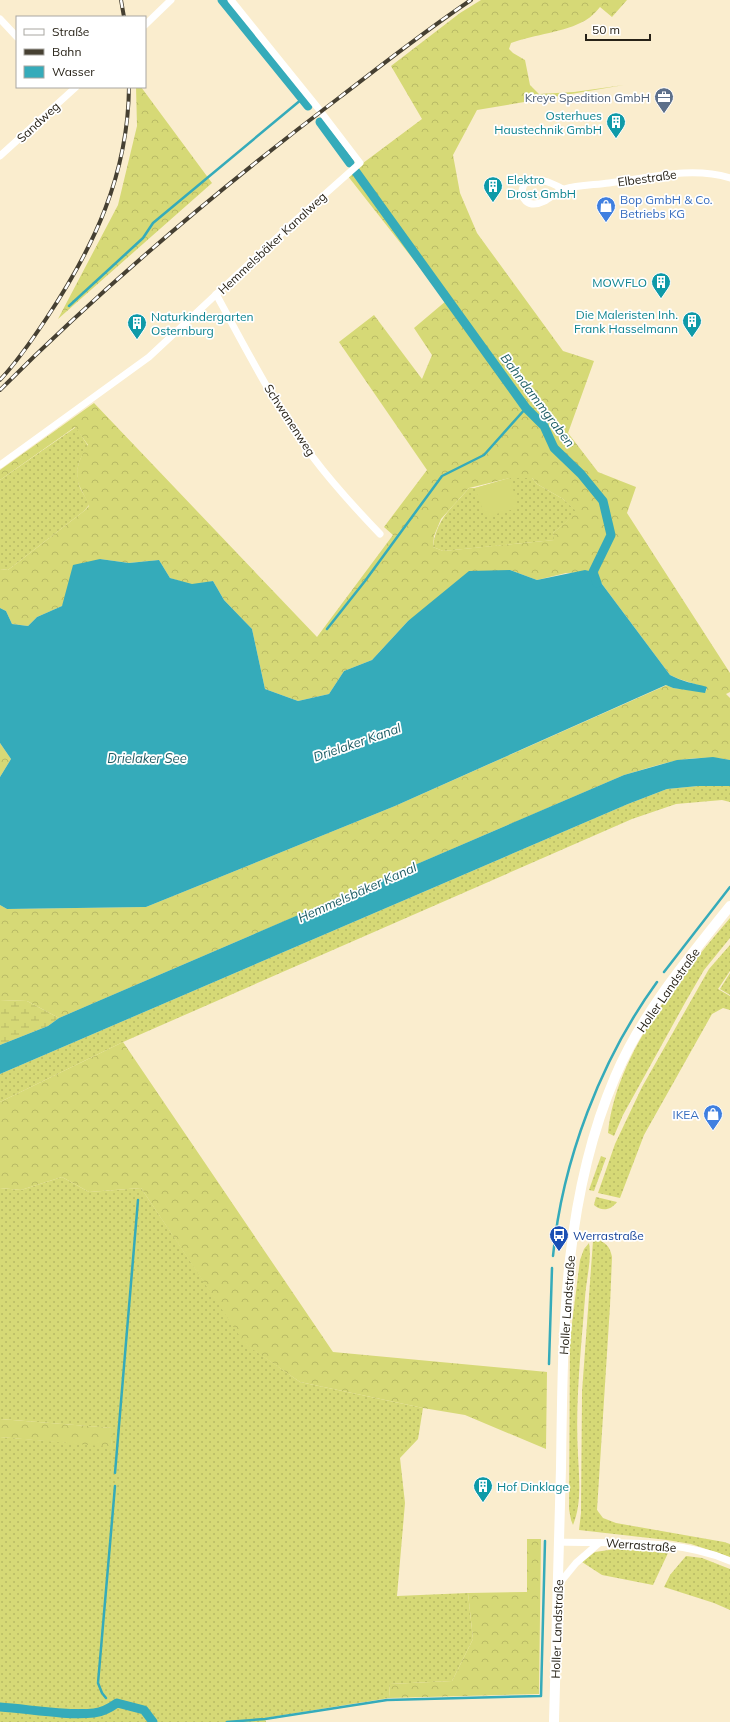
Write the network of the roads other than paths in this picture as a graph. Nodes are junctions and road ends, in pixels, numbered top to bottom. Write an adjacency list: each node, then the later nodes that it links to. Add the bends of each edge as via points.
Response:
1 (171, 0): 4 (street)
2 (230, 0): 12 (street, Hemmelsbäker Kanalweg, via 360,163)
3 (0, 19): 5 (street)
4 (146, 24)
5 (16, 36)
6 (64, 88): 8 (street)
7 (75, 88): 8 (street, Sandweg)
8 (69, 93): 9 (street, Sandweg)
9 (0, 156)
10 (730, 178): 11 (street, Elbestraße, via 688,172)
11 (563, 189): 11 (street, Elbestraße, via 542,203 535,204 528,203 521,194 524,184 538,179)
12 (216, 294): 13 (street, Hemmelsbäker Kanalweg, via 149,357); 14 (street, Schwanenweg, via 270,390 311,455 341,493)
13 (0, 465)
14 (380, 534)
15 (730, 906): 16 (main road, Holler Landstraße, via 681,968 637,1034 615,1078 596,1131 580,1190 570,1255 564,1330)
16 (559, 1542): 17 (street, Werrastraße); 19 (main road, Holler Landstraße)
17 (599, 1542): 18 (street, Werrastraße, via 674,1546); 19 (street, Werrastraße, via 576,1563)
18 (730, 1561)
19 (558, 1585): 20 (main road, Holler Landstraße)
20 (554, 1722)

